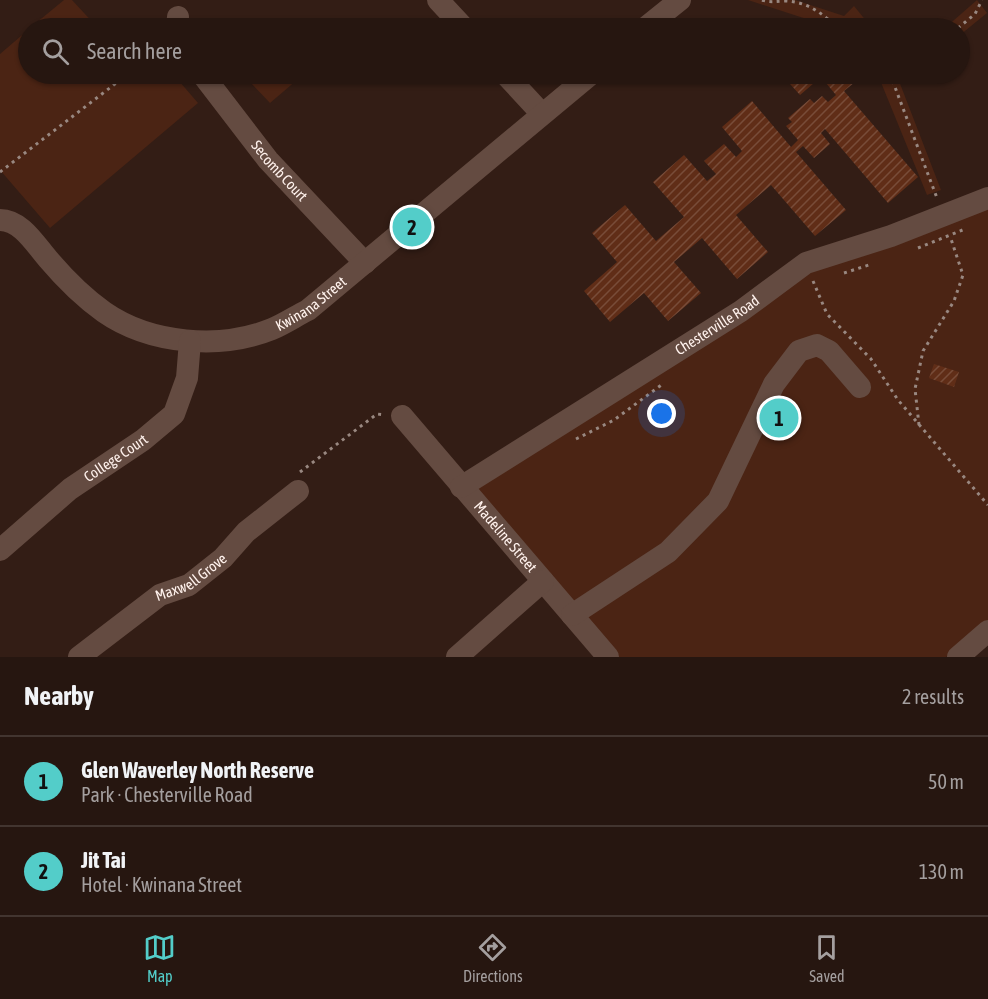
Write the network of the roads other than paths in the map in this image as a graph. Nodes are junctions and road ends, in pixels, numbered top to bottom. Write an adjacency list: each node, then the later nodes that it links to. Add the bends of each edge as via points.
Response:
1 (438, 0): 3 (street)
2 (680, 0): 4 (street)
3 (455, 18)
4 (658, 18)
5 (210, 84): 11 (street, Secomb Court, via 268,160)
6 (514, 84): 8 (street)
7 (579, 84): 8 (street, Kwinana Street)
8 (542, 114): 11 (street, Kwinana Street)
9 (988, 198): 15 (street, Chesterville Road, via 946,226 891,236 741,311)
10 (0, 220): 12 (street, Kwinana Street, via 17,224 71,286 106,313 144,332)
11 (365, 263): 12 (street, Kwinana Street, via 308,310 271,329 231,340)
12 (190, 341): 17 (street, College Court, via 187,378 174,414 70,489)
13 (861, 387): 19 (street, via 836,370 829,351 817,345 799,351 774,384 761,426 738,455 718,501 668,552)
14 (402, 416): 15 (street, Madeline Street)
15 (461, 487): 18 (street, Madeline Street)
16 (301, 490): 21 (street, Maxwell Grove, via 246,532 223,558 189,585 160,595)
17 (0, 550)
18 (543, 581): 19 (street, Madeline Street); 22 (street)
19 (572, 615): 23 (street, Madeline Street)
20 (988, 631): 24 (street)
21 (79, 657)
22 (457, 657)
23 (608, 657)
24 (958, 657)

